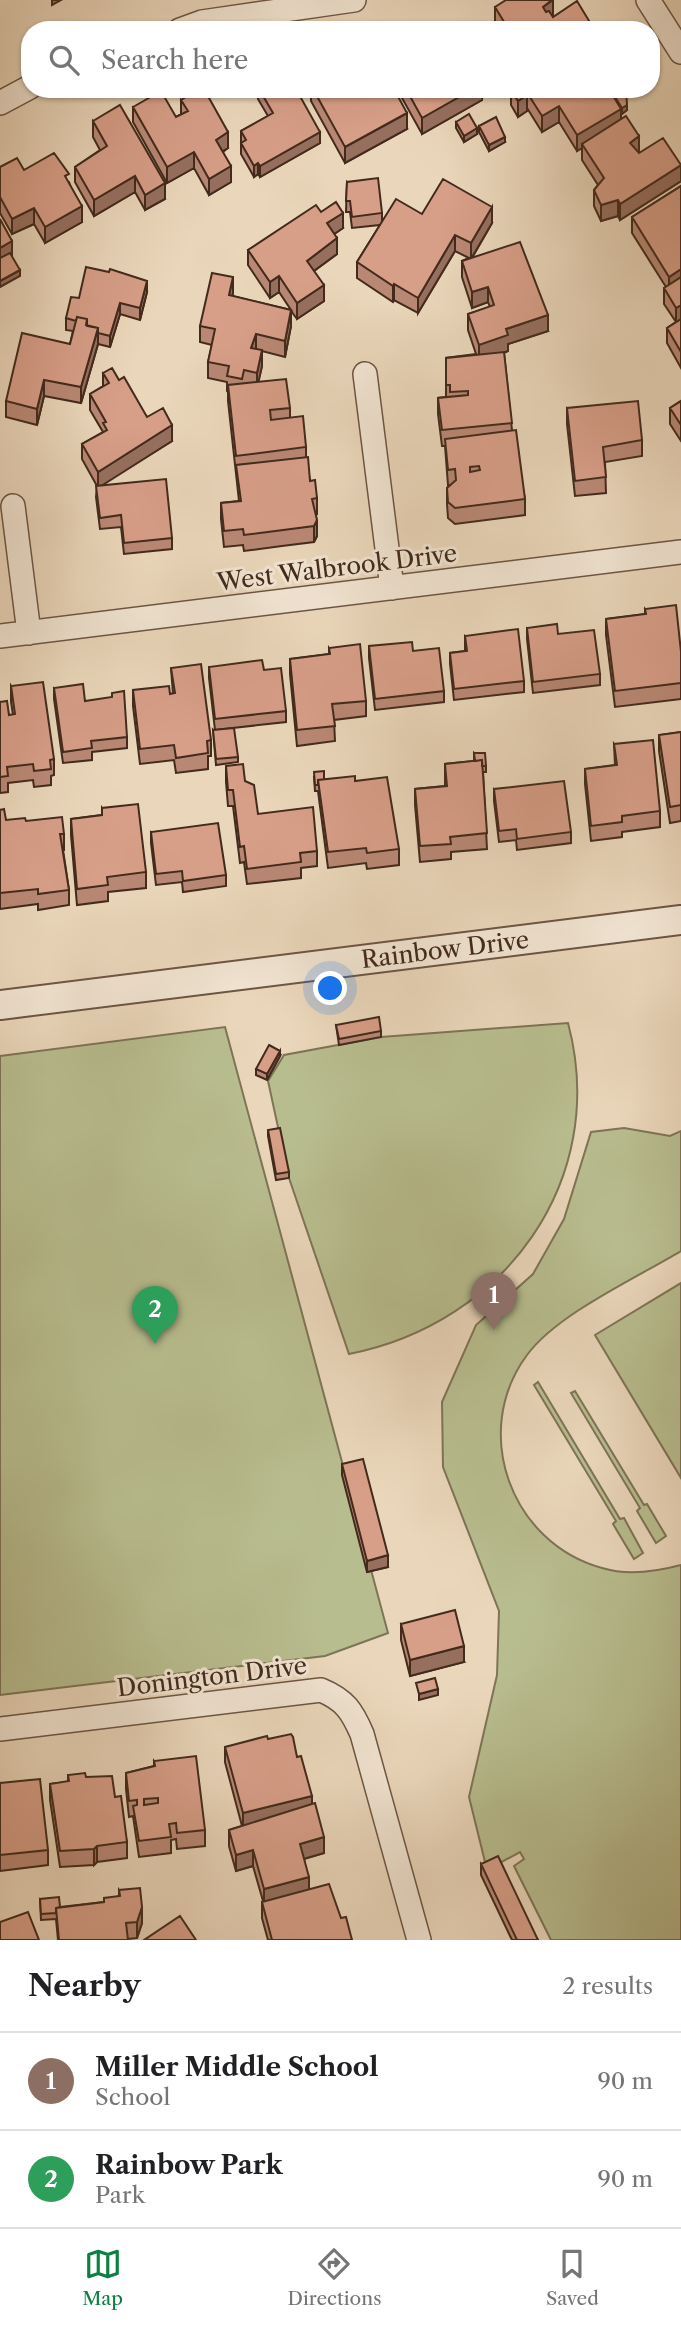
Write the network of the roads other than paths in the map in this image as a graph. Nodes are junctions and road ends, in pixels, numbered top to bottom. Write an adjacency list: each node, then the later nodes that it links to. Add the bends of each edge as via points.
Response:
1 (354, 0): 3 (street)
2 (648, 0): 4 (street)
3 (209, 21)
4 (681, 52)
5 (21, 92): 6 (street)
6 (0, 103)
7 (365, 374): 10 (street)
8 (13, 506): 11 (street)
9 (681, 552): 10 (street, West Walbrook Drive)
10 (391, 587): 11 (street, West Walbrook Drive)
11 (29, 633): 12 (street, West Walbrook Drive)
12 (0, 636)
13 (681, 920): 14 (street, Rainbow Drive)
14 (0, 1005)
15 (0, 1730): 16 (street, Donington Drive, via 321,1690 341,1698 362,1734)
16 (419, 1940)

